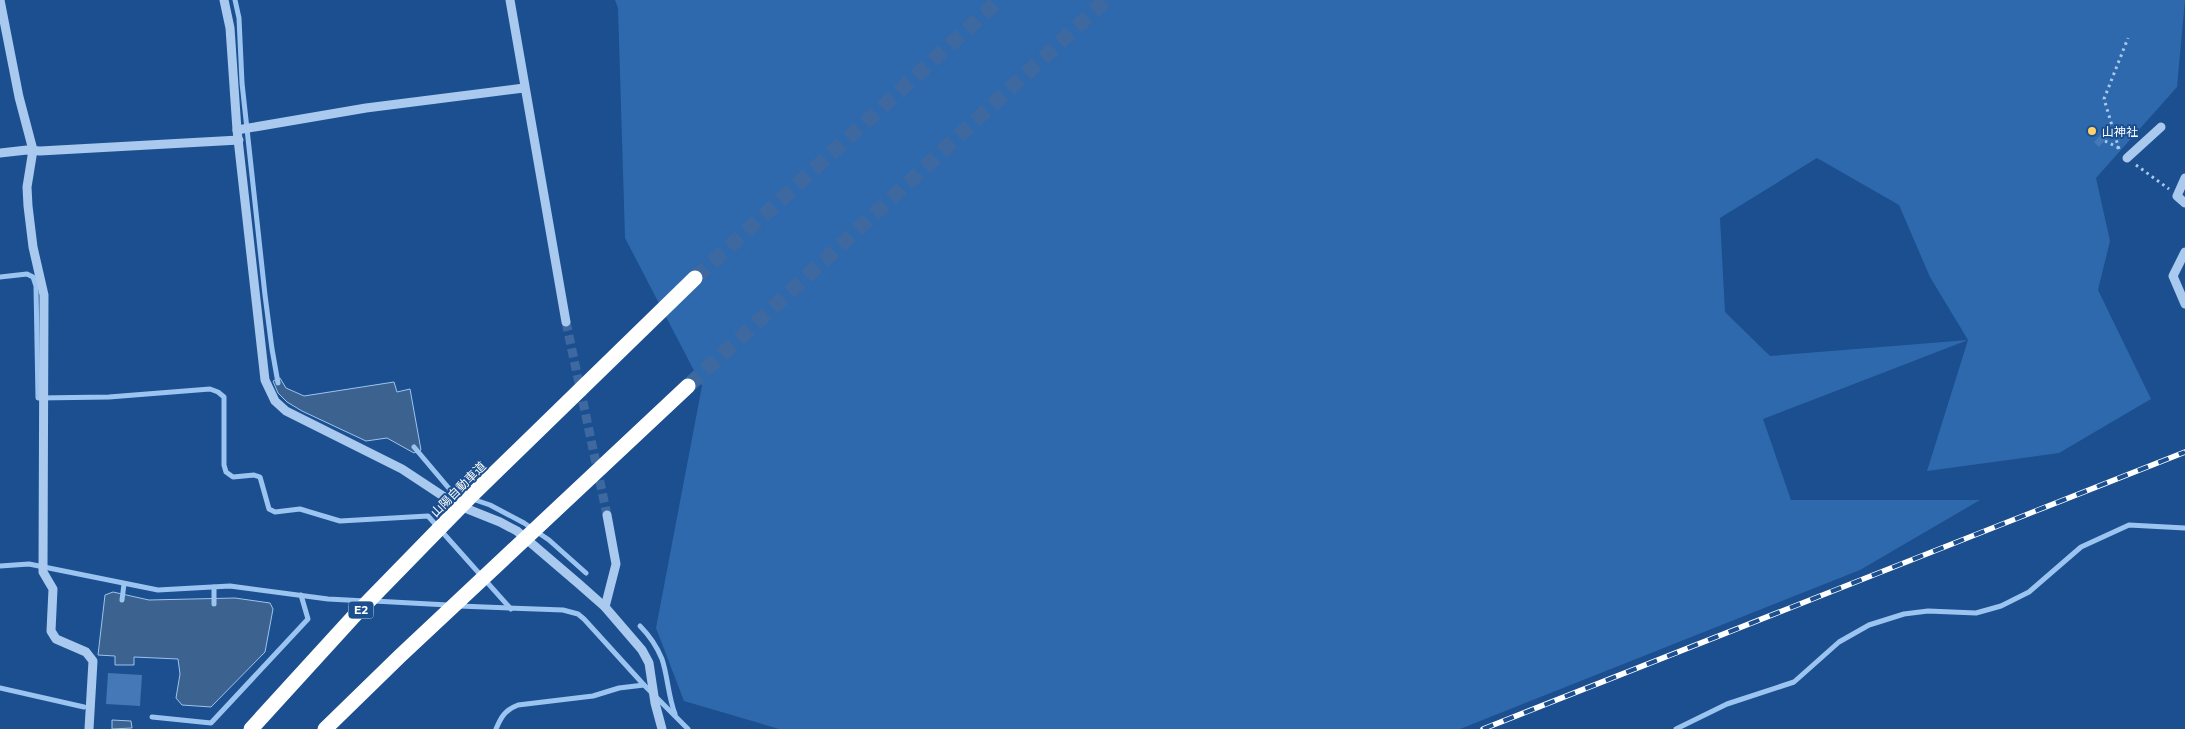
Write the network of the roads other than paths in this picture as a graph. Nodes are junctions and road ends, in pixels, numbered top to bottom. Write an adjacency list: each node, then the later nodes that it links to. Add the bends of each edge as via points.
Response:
1 (0, 0): 8 (street)
2 (224, 0): 6 (street)
3 (510, 0): 4 (street)
4 (524, 88): 6 (street, via 366,108); 16 (street)
5 (2161, 127): 10 (street)
6 (245, 128): 7 (street)
7 (239, 140): 8 (street); 19 (street, via 265,380 275,401 298,418 402,469 455,504 517,531)
8 (33, 150): 9 (street); 20 (street, via 27,187 33,247 44,295 43,572 53,589 51,631 56,639 86,652 93,661)
9 (0, 153)
10 (2127, 158)
11 (2185, 178): 12 (street, via 2177,196)
12 (2185, 203)
13 (2185, 252): 15 (street, via 2173,276)
14 (695, 278): 21 (highway, 山陽自動車道 / E2, via 473,494 355,615)
15 (2185, 304)
16 (566, 322)
17 (688, 386): 22 (highway)
18 (607, 515): 19 (street, via 616,564)
19 (605, 608): 23 (street, via 642,650 649,663)
20 (89, 729)
21 (251, 729)
22 (325, 729)
23 (662, 729)

